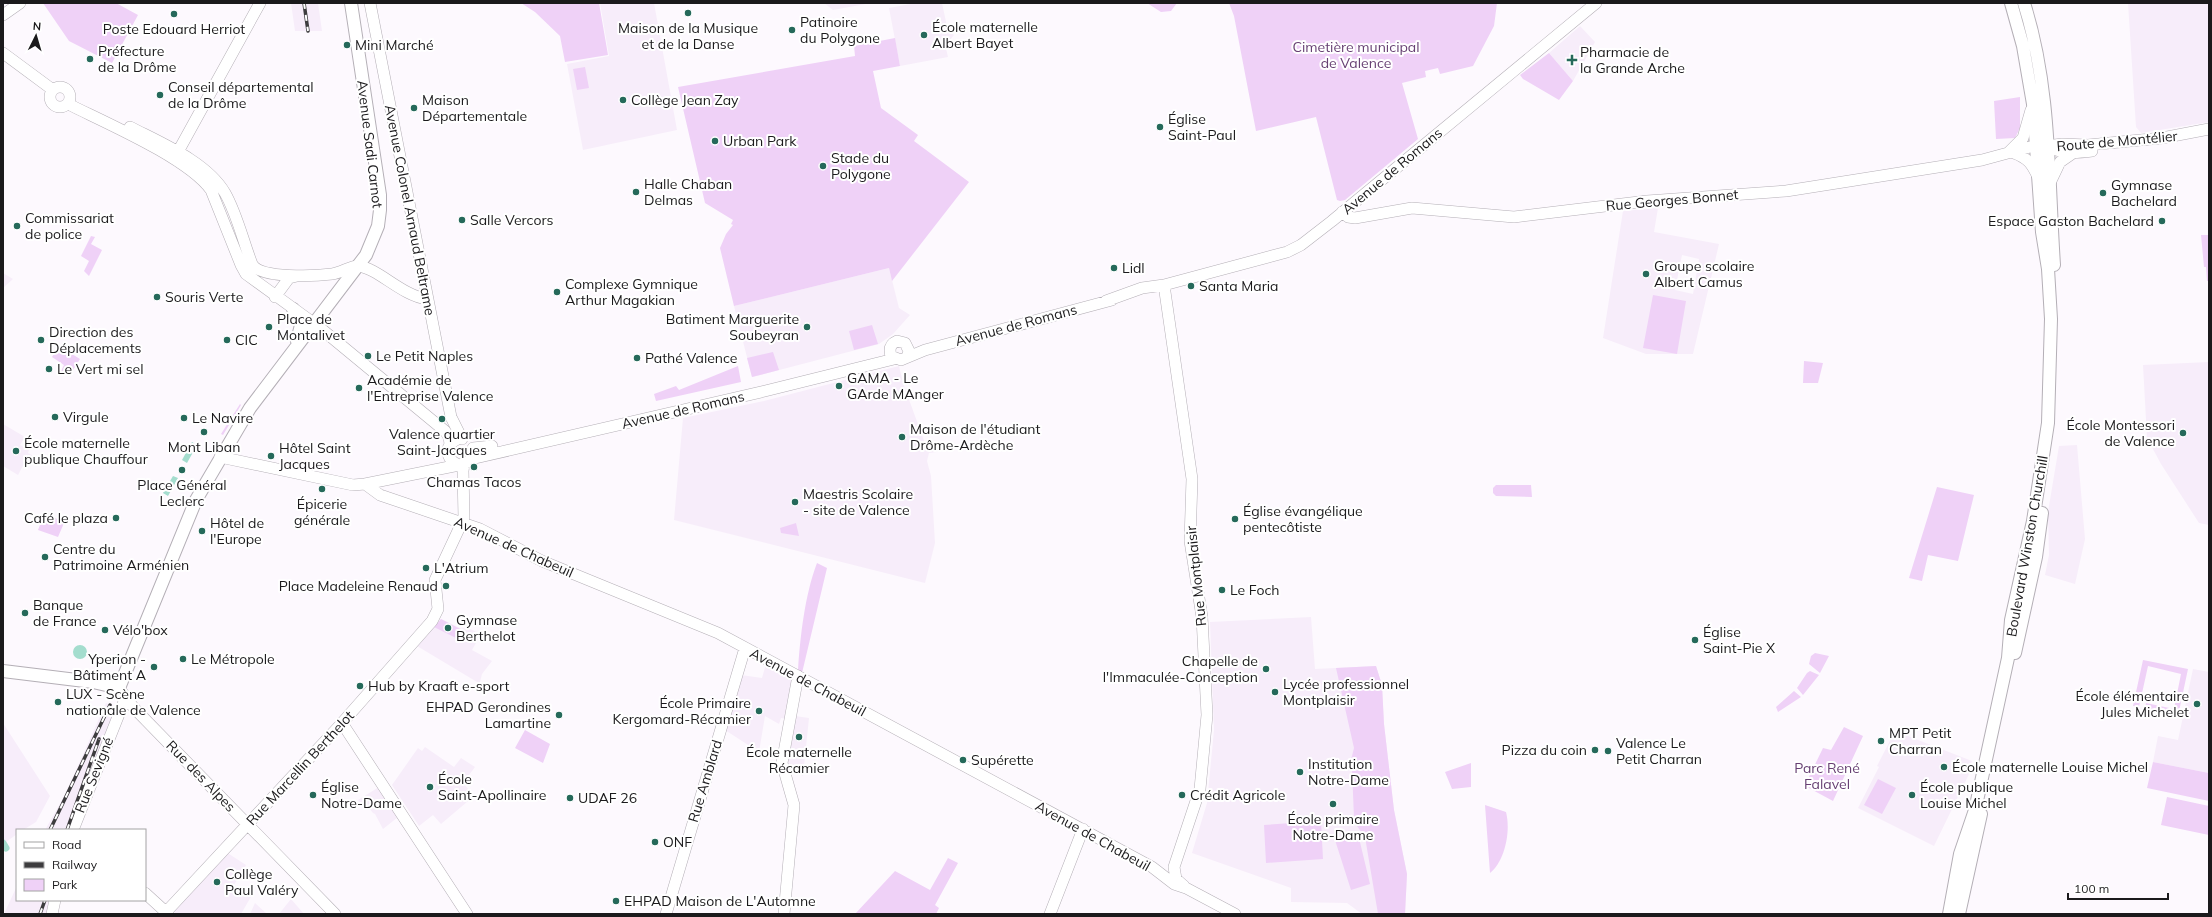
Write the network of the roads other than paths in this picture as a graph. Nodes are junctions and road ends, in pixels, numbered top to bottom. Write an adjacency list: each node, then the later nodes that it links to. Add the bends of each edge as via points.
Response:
1 (20, 3): 8 (main road)
2 (260, 3): 18 (main road)
3 (351, 3): 22 (main road, Avenue Sadi Carnot, via 380,202 375,236)
4 (370, 3): 28 (main road, Avenue Colonel Arnaud Beltrame)
5 (1596, 3): 21 (main road, Avenue de Romans)
6 (2011, 3): 12 (main road, via 2023,46)
7 (2024, 3): 15 (main road, via 2040,76)
8 (3, 15)
9 (3, 53): 10 (main road)
10 (51, 93): 11 (main road, via 58,87 64,87 69,91); 11 (main road, via 51,102 56,106 63,107)
11 (69, 100): 18 (main road)
12 (2033, 104): 15 (main road); 16 (main road, via 2026,131)
13 (2209, 129): 15 (main road, Route de Montélier, via 2162,138 2088,146 2062,144)
14 (2209, 134): 17 (main road, Route de Montélier, via 2174,142)
15 (2038, 147): 16 (main road, Rue Georges Bonnet); 17 (main road, Route de Montélier); 19 (main road, Boulevard Winston Churchill); 20 (main road, Boulevard Winston Churchill)
16 (2014, 151): 19 (main road, via 2031,162); 21 (main road, Rue Georges Bonnet, via 1803,189 1698,197 1514,217 1428,208 1412,208 1355,218)
17 (2073, 153): 20 (main road, Route de Montélier, via 2060,162)
18 (176, 156): 24 (main road, via 218,183 227,198 255,269 273,274); 27 (main road, via 204,180 211,190 243,270)
19 (2038, 178): 63 (main road, Boulevard Winston Churchill, via 2051,320 2048,423 2033,521 2011,620 2008,658 1975,810 1960,854)
20 (2050, 183): 64 (main road, Boulevard Winston Churchill, via 2057,318 2053,429 2033,572)
21 (1342, 212): 25 (main road, Avenue de Romans, via 1301,245 1287,252)
22 (358, 266): 23 (main road); 26 (main road, Avenue Sadi Carnot); 28 (main road, via 416,298)
23 (331, 274): 24 (main road); 26 (main road, via 337,282)
24 (300, 275): 27 (main road, via 289,278)
25 (1162, 286): 32 (main road, Avenue de Romans, via 1142,288 1106,301 925,350); 50 (main road, Rue Montplaisir, via 1192,479 1190,541 1202,617 1206,715 1200,789)
26 (333, 296): 30 (main road, Avenue Sadi Carnot)
27 (275, 297): 29 (main road)
28 (427, 299): 34 (main road, Avenue Colonel Arnaud Beltrame)
29 (293, 309): 30 (main road); 31 (main road, Avenue Sadi Carnot, via 301,325)
30 (313, 323): 31 (main road, Avenue Sadi Carnot); 35 (main road)
31 (294, 349): 38 (main road, Avenue Sadi Carnot, via 250,408)
32 (908, 352): 33 (main road, via 901,360); 33 (main road, via 905,343 897,341 892,344)
33 (892, 355): 39 (main road, Avenue de Romans, via 765,391); 39 (main road, Avenue de Romans, via 481,448)
34 (451, 417): 35 (main road); 36 (main road, Avenue Colonel Arnaud Beltrame)
35 (445, 430): 37 (main road)
36 (462, 439): 37 (main road); 39 (main road, via 469,442)
37 (450, 444): 39 (main road, via 447,450 448,457)
38 (221, 455): 40 (main road, via 349,484); 45 (main road, Avenue Sadi Carnot, via 189,515)
39 (465, 462): 40 (main road, Avenue de Romans); 41 (main road, via 465,513)
40 (365, 484): 41 (main road, Avenue de Chabeuil, via 386,497)
41 (462, 523): 42 (main road, Avenue de Chabeuil, via 542,561 700,625); 46 (main road, Rue Marcellin Berthelot, via 436,580 438,609 432,621)
42 (745, 648): 44 (main road, Avenue de Chabeuil); 59 (main road, Rue Amblard)
43 (3, 671): 45 (main road, via 93,682)
44 (798, 676): 49 (main road, Avenue de Chabeuil); 60 (main road, via 782,764 793,797 794,809)
45 (122, 693): 47 (main road, Rue des Alpes); 48 (main road, Rue Sevigné)
46 (342, 723): 47 (main road, Rue Marcellin Berthelot); 58 (main road)
47 (248, 825): 55 (main road, Rue Marcellin Berthelot); 57 (main road, Rue des Alpes)
48 (76, 829)
49 (1083, 829): 51 (main road, Avenue de Chabeuil); 61 (main road)
50 (1175, 863): 51 (main road, via 1164,868); 52 (main road, via 1174,874)
51 (1152, 867): 52 (main road, Avenue de Chabeuil, via 1165,879)
52 (1189, 889): 62 (main road, Avenue de Chabeuil)
53 (146, 894): 55 (main road)
54 (55, 901): 56 (main road)
55 (167, 913)
56 (52, 914)
57 (335, 914)
58 (467, 914)
59 (666, 914)
60 (784, 914)
61 (1050, 914)
62 (1235, 914)
63 (1949, 914)
64 (1960, 914)

